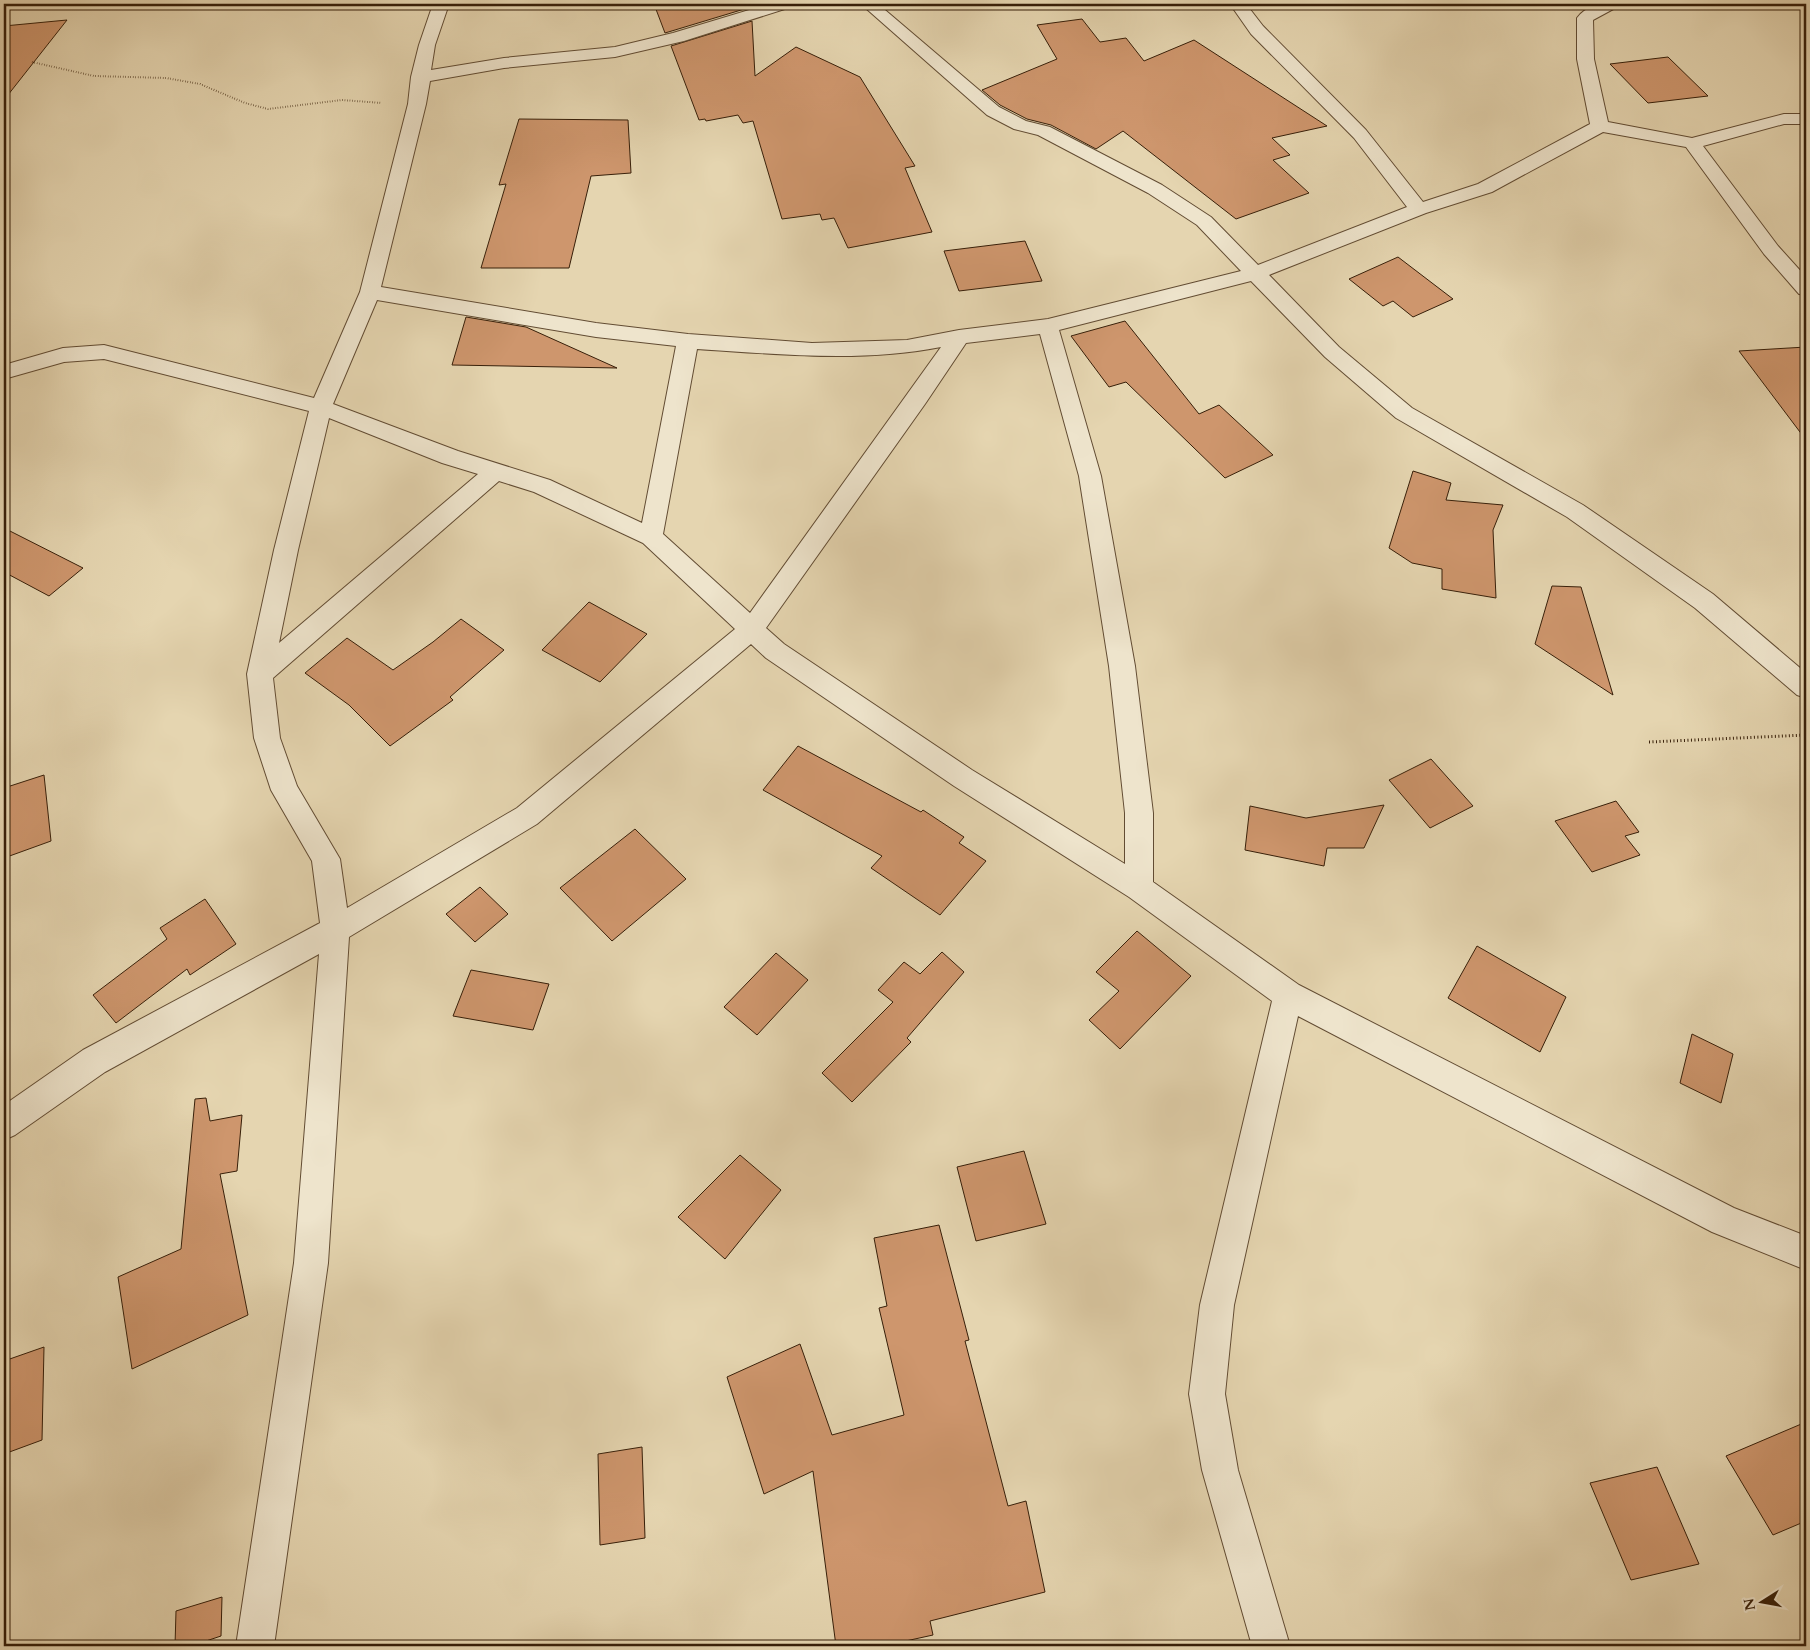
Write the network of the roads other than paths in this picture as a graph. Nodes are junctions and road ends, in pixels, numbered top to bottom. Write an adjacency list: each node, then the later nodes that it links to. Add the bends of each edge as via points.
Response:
1 (441, 4): 7 (street)
2 (785, 4): 7 (street, via 678,37 615,52 504,63)
3 (869, 4): 12 (street, via 993,111 1020,125 1044,131 1155,188 1204,221)
4 (1238, 4): 11 (street, via 1257,30 1360,134)
5 (1611, 4): 6 (street)
6 (1580, 11): 9 (street, via 1590,87)
7 (420, 77): 14 (street, via 417,104)
8 (1806, 119): 10 (street, via 1784,119)
9 (1600, 126): 10 (street); 11 (street, via 1485,188)
10 (1692, 144): 13 (street, via 1771,250)
11 (1419, 209): 12 (street)
12 (1254, 274): 15 (street); 24 (street, via 1332,352 1404,413 1575,511 1704,602)
13 (1806, 289)
14 (370, 292): 17 (street, via 596,330); 19 (street)
15 (1048, 326): 16 (street); 25 (street, via 1090,476 1122,666 1139,813)
16 (959, 337): 17 (street, via 907,347 812,350); 22 (street)
17 (688, 341): 21 (street)
18 (4, 372): 19 (street, via 63,354 104,352)
19 (321, 407): 20 (street, via 450,458); 23 (street)
20 (495, 472): 21 (street, via 542,486); 23 (street)
21 (651, 537): 22 (street)
22 (752, 629): 25 (street, via 775,651 955,773); 26 (street, via 527,816)
23 (260, 674): 26 (street, via 267,738 285,790 326,859)
24 (1806, 688)
25 (1139, 888): 27 (street)
26 (335, 930): 28 (street, via 94,1061); 30 (street, via 311,1263)
27 (1288, 995): 29 (street, via 1724,1220); 31 (street, via 1217,1305 1207,1394 1220,1470)
28 (4, 1124)
29 (1806, 1253)
30 (255, 1646)
31 (1271, 1646)

